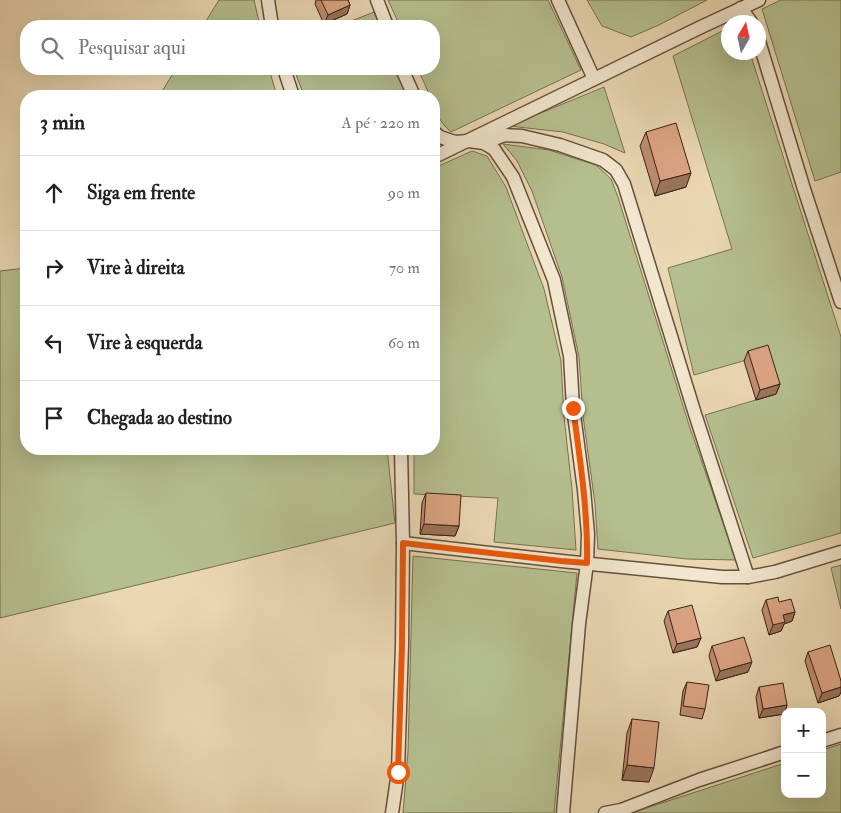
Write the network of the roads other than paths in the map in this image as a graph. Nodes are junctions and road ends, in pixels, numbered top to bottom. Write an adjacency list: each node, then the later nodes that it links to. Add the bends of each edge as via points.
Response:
1 (268, 0): 7 (street)
2 (377, 0): 8 (street)
3 (558, 0): 12 (street)
4 (759, 0): 5 (street)
5 (741, 8): 6 (street); 12 (street)
6 (746, 15)
7 (271, 20)
8 (385, 20)
9 (765, 60): 19 (street)
10 (286, 75): 13 (street)
11 (405, 75): 14 (street)
12 (594, 79): 16 (street)
13 (291, 90)
14 (411, 90)
15 (440, 137): 16 (street, via 455,142)
16 (469, 140): 17 (street); 18 (street)
17 (484, 143): 23 (street, via 494,149 513,177 554,280 570,356 588,534); 24 (street, via 505,135 522,136 603,160 616,170 624,184)
18 (440, 154)
19 (841, 302)
20 (401, 455): 21 (street)
21 (403, 543): 23 (street); 28 (street, via 398,772)
22 (841, 552): 24 (street)
23 (587, 563): 24 (street); 29 (street)
24 (748, 577)
25 (841, 735): 26 (street)
26 (826, 739)
27 (782, 753): 30 (street)
28 (392, 813)
29 (562, 813)
30 (606, 813)

